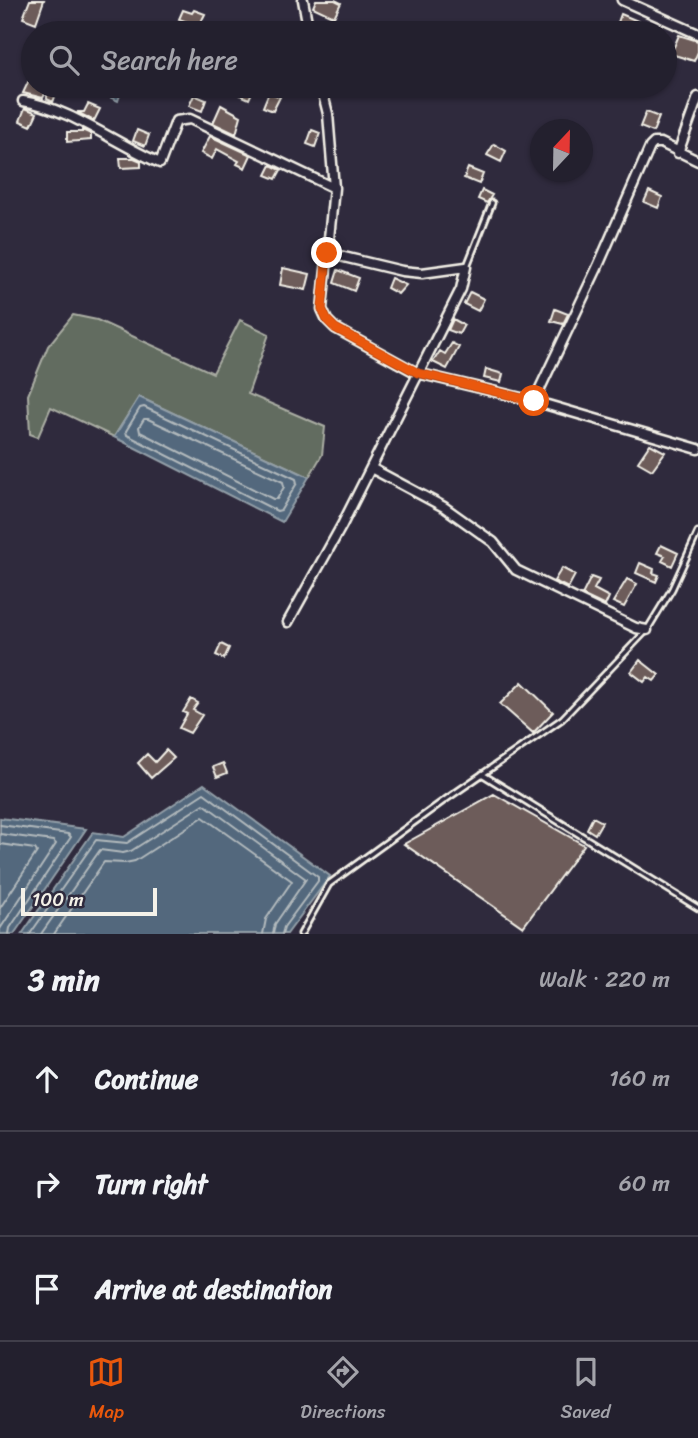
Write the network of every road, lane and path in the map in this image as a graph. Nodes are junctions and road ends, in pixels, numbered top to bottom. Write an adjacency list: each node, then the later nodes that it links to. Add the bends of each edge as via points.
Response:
1 (303, 0): 3 (street)
2 (622, 0): 4 (street)
3 (307, 21)
4 (669, 21)
5 (677, 25): 6 (street)
6 (698, 34)
7 (698, 97): 10 (street)
8 (324, 98): 12 (street)
9 (23, 101): 12 (street, via 60,113 160,163 176,121 190,118)
10 (678, 153): 11 (street); 17 (street, via 661,143 650,147)
11 (698, 161)
12 (334, 188): 14 (street)
13 (492, 204): 15 (lane)
14 (327, 253): 15 (street, via 422,273); 16 (street, via 322,309 327,320)
15 (467, 267): 16 (street, via 461,289)
16 (418, 373): 17 (street); 19 (street)
17 (534, 401): 18 (street)
18 (698, 449)
19 (371, 468): 21 (street); 22 (street, via 444,507 493,542 516,570)
20 (698, 531): 22 (lane)
21 (288, 622)
22 (647, 630): 23 (lane, via 562,719)
23 (482, 774): 24 (lane); 25 (lane, via 329,884)
24 (698, 908)
25 (301, 934)

